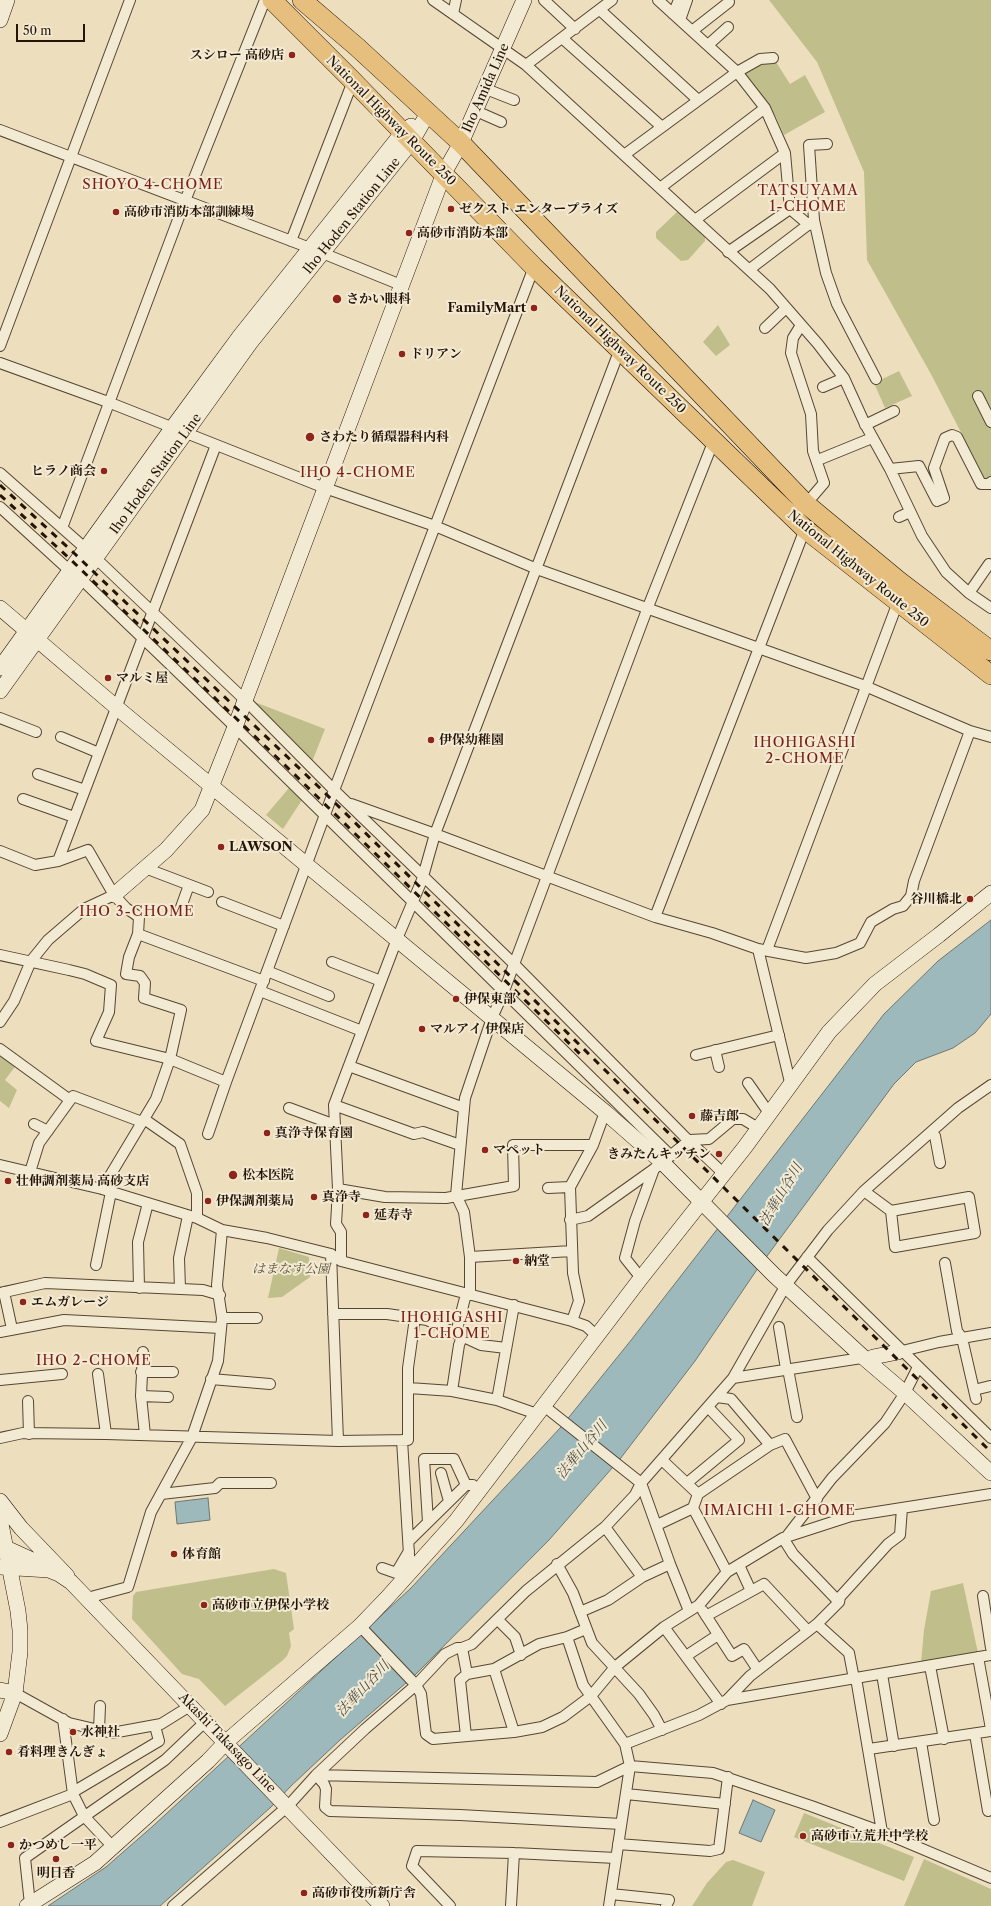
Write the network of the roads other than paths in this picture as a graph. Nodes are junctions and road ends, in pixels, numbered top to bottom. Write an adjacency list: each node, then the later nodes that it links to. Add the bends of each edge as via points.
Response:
1 (8, 0): 18 (street)
2 (130, 0): 43 (street)
3 (265, 0): 46 (street)
4 (272, 0): 28 (highway, National Highway Route 250)
5 (302, 0): 34 (highway, National Highway Route 250)
6 (433, 0): 16 (street)
7 (456, 0): 16 (street)
8 (524, 0): 24 (street, Iho Amida Line)
9 (544, 0): 20 (street)
10 (612, 0): 15 (street)
11 (658, 0): 17 (street)
12 (679, 0): 17 (street)
13 (688, 0): 17 (street)
14 (729, 2): 21 (street)
15 (600, 10): 20 (street); 31 (street)
16 (453, 14): 24 (street)
17 (676, 17): 21 (street)
18 (0, 20)
19 (728, 27): 23 (street)
20 (575, 28): 22 (street)
21 (692, 31): 23 (street)
22 (562, 38): 26 (street); 36 (street)
23 (708, 45): 27 (street)
24 (503, 50): 26 (street); 29 (street, Iho Amida Line)
25 (773, 58): 27 (street, via 760,59)
26 (526, 66): 42 (street)
27 (737, 72): 31 (street); 32 (street)
28 (353, 81): 38 (highway, National Highway Route 250); 50 (street)
29 (486, 89): 30 (street); 33 (street, Iho Amida Line)
30 (514, 100)
31 (698, 100): 36 (street)
32 (765, 108): 41 (street); 45 (street)
33 (476, 111): 35 (street); 39 (street, Iho Amida Line)
34 (428, 113): 38 (street, Iho Hoden Station Line); 39 (highway, National Highway Route 250)
35 (501, 122)
36 (662, 127): 42 (street)
37 (0, 130): 43 (street)
38 (408, 137): 44 (highway, National Highway Route 250); 51 (street, Iho Hoden Station Line)
39 (461, 143): 44 (street, Iho Amida Line); 79 (highway, National Highway Route 250)
40 (827, 144): 49 (street, via 809,145)
41 (786, 153): 47 (street); 48 (street)
42 (624, 155): 45 (street)
43 (70, 157): 46 (street); 59 (street)
44 (444, 174): 53 (highway, National Highway Route 250); 55 (street, Iho Amida Line)
45 (660, 188): 48 (street)
46 (185, 201): 50 (street); 66 (street)
47 (790, 209): 49 (street); 52 (street)
48 (695, 220): 52 (street)
49 (812, 222): 54 (street); 63 (street, via 837,304)
50 (292, 241): 51 (street)
51 (316, 250): 55 (street); 70 (street, Iho Hoden Station Line, via 240,336)
52 (728, 252): 54 (street)
53 (534, 267): 60 (highway, National Highway Route 250); 83 (street)
54 (750, 269): 56 (street)
55 (401, 285): 78 (street, Iho Amida Line)
56 (786, 308): 57 (street); 58 (street)
57 (801, 325): 62 (street); 74 (street, via 793,338 791,353 811,414 813,451)
58 (765, 328)
59 (0, 346)
60 (620, 349): 72 (highway, National Highway Route 250); 88 (street)
61 (0, 363): 66 (street)
62 (844, 378): 64 (street); 69 (street)
63 (876, 378)
64 (823, 387)
65 (978, 396): 68 (street)
66 (108, 402): 70 (street); 84 (street)
67 (894, 411): 69 (street)
68 (991, 422)
69 (865, 425): 71 (street)
70 (179, 430): 73 (street); 86 (street, Iho Hoden Station Line)
71 (872, 438): 74 (street); 75 (street)
72 (714, 440): 85 (highway, National Highway Route 250); 93 (street)
73 (216, 445): 78 (street); 95 (street)
74 (818, 460): 79 (street, via 824,483)
75 (890, 469): 77 (street, via 919,466 937,501 944,498 934,468 945,438 952,435 957,437 981,484); 81 (street)
76 (0, 473): 84 (street)
77 (991, 482)
78 (325, 488): 83 (street); 104 (street, Iho Amida Line)
79 (806, 504): 99 (highway, National Highway Route 250, via 899,581)
80 (0, 507): 89 (street)
81 (910, 512): 82 (street); 90 (street, via 922,536 946,572)
82 (899, 517)
83 (435, 526): 88 (street); 116 (street)
84 (62, 528): 86 (street)
85 (805, 529): 91 (highway, National Highway Route 250); 98 (street)
86 (90, 553): 89 (street, Iho Hoden Station Line); 95 (street)
87 (988, 563): 90 (street)
88 (537, 569): 93 (street); 121 (street)
89 (75, 574): 96 (street, Iho Hoden Station Line); 97 (street)
90 (969, 593): 94 (street)
91 (898, 602): 101 (highway, National Highway Route 250); 102 (street)
92 (0, 608): 96 (street)
93 (648, 608): 98 (street); 127 (street)
94 (991, 608)
95 (152, 612): 97 (street); 104 (street)
96 (32, 635): 100 (street, Iho Hoden Station Line); 103 (street, Iho Hoden Station Line); 105 (street)
97 (142, 638): 105 (street); 107 (street)
98 (758, 649): 102 (street); 135 (street)
99 (991, 651)
100 (0, 668)
101 (991, 675)
102 (865, 686): 108 (street); 139 (street)
103 (0, 691)
104 (245, 700): 107 (street, Iho Amida Line); 116 (street)
105 (116, 707): 112 (street); 114 (street)
106 (0, 718): 109 (street)
107 (235, 727): 114 (street, Iho Amida Line); 119 (street)
108 (970, 731): 110 (street); 139 (street, via 914,881 911,896 904,906 870,922 860,942 836,953 806,958)
109 (36, 732)
110 (991, 737)
111 (61, 738): 112 (street)
112 (98, 753): 115 (street)
113 (38, 774): 115 (street)
114 (213, 786): 124 (street); 125 (street, Iho Amida Line, via 202,810 193,822)
115 (85, 790): 120 (street)
116 (334, 790): 118 (street); 119 (street)
117 (35, 792): 120 (street, via 27,801)
118 (348, 803): 121 (street); 126 (street)
119 (325, 815): 124 (street); 133 (street)
120 (74, 817): 123 (street)
121 (435, 834): 126 (street); 127 (street)
122 (0, 852): 123 (street, via 35,865)
123 (58, 861): 131 (street, via 88,850)
124 (307, 864): 136 (street); 138 (street)
125 (145, 868): 128 (street); 131 (street, Iho Amida Line)
126 (423, 876): 133 (street); 143 (street)
127 (547, 877): 135 (street); 143 (street)
128 (189, 885): 129 (street); 134 (street)
129 (208, 892)
130 (991, 893): 160 (street, via 875,984 829,1032)
131 (114, 895): 137 (street, via 139,917); 141 (street, via 84,909 48,940)
132 (222, 902): 136 (street)
133 (413, 902): 138 (street); 147 (street)
134 (180, 910)
135 (655, 917): 139 (street)
136 (284, 926): 144 (street)
137 (138, 934): 144 (street); 156 (street, via 129,957 126,974 140,976 145,983 144,998 181,1010)
138 (397, 939): 145 (street); 149 (street)
139 (763, 949): 152 (street)
140 (0, 955): 141 (street)
141 (31, 961): 150 (street, via 14,1001); 156 (street, via 85,974 111,985 109,1012 96,1041)
142 (332, 962): 145 (street)
143 (513, 964): 147 (street); 176 (street)
144 (266, 976): 146 (street); 148 (street, via 318,987)
145 (381, 981): 151 (street)
146 (260, 991): 151 (street); 159 (street)
147 (504, 991): 149 (street); 179 (street)
148 (329, 996)
149 (492, 1018): 166 (street, via 465,1098); 167 (street)
150 (0, 1022)
151 (362, 1031): 157 (street)
152 (779, 1035): 154 (street); 160 (street)
153 (0, 1049): 163 (street)
154 (715, 1050): 155 (street); 158 (street)
155 (696, 1055)
156 (170, 1060): 159 (street); 169 (street, via 156,1099)
157 (349, 1066): 164 (street); 166 (street)
158 (719, 1067)
159 (226, 1082): 175 (street)
160 (790, 1082): 168 (street)
161 (748, 1083): 168 (street)
162 (991, 1085): 174 (street, via 958,1108)
163 (70, 1100): 169 (street, via 73,1096); 173 (street)
164 (334, 1105): 171 (street); 177 (street, via 414,1134 423,1132)
165 (289, 1108): 171 (street)
166 (464, 1108): 177 (street)
167 (606, 1112): 178 (street); 179 (street)
168 (769, 1113): 172 (street)
169 (143, 1121): 187 (street); 193 (street, via 180,1144 197,1193)
170 (34, 1124): 173 (street)
171 (335, 1125): 186 (street)
172 (758, 1128): 176 (street, via 743,1119 733,1119 709,1139); 183 (street)
173 (48, 1131): 182 (street, via 39,1143)
174 (932, 1132): 180 (street); 188 (street)
175 (208, 1134)
176 (690, 1140): 179 (street); 183 (street)
177 (460, 1144): 189 (street)
178 (593, 1145): 184 (street); 189 (street, via 513,1145 514,1186)
179 (662, 1162): 190 (street); 194 (street, via 588,1216); 203 (street, via 635,1221 625,1258)
180 (940, 1163)
181 (0, 1165): 182 (street)
182 (30, 1172): 187 (street)
183 (724, 1173): 190 (street)
184 (570, 1187): 185 (street); 194 (street)
185 (548, 1188)
186 (338, 1189): 189 (street, via 385,1197 446,1198); 200 (street, via 336,1224 341,1232)
187 (107, 1191): 191 (street); 202 (street)
188 (864, 1191): 192 (street); 199 (street)
189 (456, 1195): 198 (street, via 464,1212)
190 (700, 1201): 203 (street); 206 (street)
191 (148, 1203): 193 (street); 207 (street, via 138,1242)
192 (891, 1211): 192 (street, via 895,1247 975,1233 969,1198)
193 (192, 1217): 195 (street); 208 (street, via 179,1258)
194 (570, 1220): 196 (street)
195 (222, 1230): 197 (street); 210 (street, via 217,1286)
196 (572, 1251): 198 (street); 216 (street, via 578,1301)
197 (331, 1254): 200 (street); 213 (street)
198 (470, 1256): 211 (street)
199 (807, 1257): 206 (street); 226 (street)
200 (341, 1261): 211 (street)
201 (945, 1262): 205 (street)
202 (96, 1265)
203 (641, 1278): 223 (street)
204 (959, 1282): 205 (street)
205 (949, 1284): 224 (street, via 957,1331)
206 (786, 1285): 228 (street); 236 (street)
207 (140, 1288): 208 (street); 209 (street, via 45,1283)
208 (180, 1289): 210 (street, via 203,1290)
209 (2, 1292): 219 (street)
210 (220, 1295): 217 (street)
211 (468, 1295): 212 (street); 222 (street)
212 (514, 1305): 216 (street); 225 (street)
213 (333, 1314): 215 (street, via 387,1314); 258 (street)
214 (257, 1318): 217 (street)
215 (414, 1318): 222 (street, via 427,1320); 240 (street, via 408,1368)
216 (572, 1321): 223 (street, via 586,1326)
217 (221, 1323): 219 (street, via 64,1320); 235 (street, via 218,1361)
218 (779, 1327): 230 (street)
219 (12, 1329): 220 (street)
220 (0, 1332)
221 (991, 1333): 224 (street)
222 (459, 1335): 225 (street, via 481,1345); 241 (street)
223 (597, 1336): 249 (street)
224 (962, 1338): 226 (street); 239 (street, via 975,1394)
225 (506, 1348): 246 (street)
226 (900, 1351): 228 (street); 229 (street)
227 (142, 1352): 231 (street)
228 (868, 1357): 230 (street); 242 (street)
229 (918, 1367): 242 (street); 256 (street)
230 (787, 1369): 236 (street); 250 (street)
231 (142, 1372): 232 (street); 243 (street)
232 (173, 1372)
233 (62, 1374): 237 (street)
234 (98, 1374): 252 (street)
235 (211, 1378): 238 (street); 254 (street)
236 (733, 1378): 245 (street)
237 (0, 1380)
238 (270, 1384)
239 (990, 1386)
240 (409, 1388): 241 (street); 257 (street, via 408,1440)
241 (452, 1391): 246 (street)
242 (905, 1393): 262 (street); 271 (street, via 885,1424 832,1478)
243 (142, 1396): 244 (street); 253 (street)
244 (168, 1397)
245 (717, 1397): 248 (street); 259 (street, via 731,1398)
246 (497, 1400): 249 (street)
247 (28, 1401): 251 (street)
248 (708, 1407): 260 (street); 265 (street, via 739,1440)
249 (540, 1410): 264 (street); 267 (street)
250 (797, 1418)
251 (29, 1434): 252 (street); 255 (street)
252 (106, 1434): 253 (street)
253 (144, 1435): 254 (street)
254 (192, 1437): 258 (street); 268 (street)
255 (0, 1438)
256 (991, 1438)
257 (402, 1440): 258 (street); 281 (street)
258 (338, 1441)
259 (770, 1445): 269 (street); 271 (street, via 786,1439)
260 (662, 1460): 264 (street); 265 (street)
261 (442, 1473): 273 (street)
262 (991, 1473)
263 (271, 1483): 268 (street, via 220,1483 216,1488)
264 (641, 1483): 278 (street); 279 (street, via 636,1495)
265 (687, 1483): 269 (street)
266 (466, 1484): 267 (street); 273 (street); 277 (street, via 454,1459 424,1459)
267 (482, 1487): 290 (street, via 456,1521)
268 (161, 1494): 295 (street, via 151,1512 128,1587)
269 (698, 1494): 274 (street)
270 (991, 1494): 275 (street)
271 (817, 1499): 280 (street)
272 (0, 1501): 292 (street, Akashi Takasago Line, via 21,1528)
273 (449, 1501): 277 (street)
274 (693, 1508): 278 (street); 289 (street)
275 (902, 1508): 280 (street, via 851,1516); 296 (street, via 900,1535 888,1544 840,1597)
276 (0, 1519): 282 (street)
277 (428, 1522): 281 (street)
278 (657, 1525): 284 (street)
279 (605, 1527): 283 (street); 291 (street)
280 (785, 1537): 285 (street); 296 (street, via 793,1554)
281 (409, 1546): 290 (street); 290 (street)
282 (6, 1548): 286 (street); 288 (street, Akashi Takasago Line)
283 (557, 1564): 299 (street, via 573,1592); 301 (street)
284 (670, 1564): 291 (street); 298 (street)
285 (739, 1565): 289 (street); 293 (street)
286 (5, 1567): 288 (street, Akashi Takasago Line); 323 (street, via 20,1630 20,1652)
287 (382, 1568): 290 (street)
288 (50, 1570): 292 (street, Akashi Takasago Line)
289 (727, 1572): 297 (street)
290 (404, 1573): 303 (street, via 386,1599)
291 (642, 1577): 299 (street, via 608,1600)
292 (71, 1582): 295 (street, Akashi Takasago Line)
293 (751, 1591): 300 (street); 306 (street, via 764,1584)
294 (982, 1596): 310 (street)
295 (87, 1598): 327 (street, Akashi Takasago Line)
296 (839, 1602): 302 (street)
297 (699, 1605): 298 (street); 300 (street)
298 (689, 1611): 304 (street)
299 (580, 1612): 305 (street)
300 (706, 1616): 307 (street)
301 (498, 1620): 309 (street, via 472,1644); 311 (street, via 516,1637)
302 (817, 1624): 306 (street); 321 (street, via 849,1653)
303 (360, 1626): 322 (street); 341 (street)
304 (664, 1628): 313 (street); 316 (street)
305 (586, 1630): 308 (street); 316 (street, via 592,1643)
306 (808, 1631): 318 (street)
307 (718, 1635): 313 (street); 318 (street, via 732,1656 744,1649)
308 (567, 1637): 311 (street, via 539,1644); 324 (street, via 583,1685)
309 (462, 1648): 319 (street); 322 (street, via 445,1654)
310 (991, 1648)
311 (521, 1655): 317 (street)
312 (991, 1655): 314 (street)
313 (686, 1656): 325 (street)
314 (978, 1657): 315 (street); 333 (street)
315 (930, 1666): 320 (street); 338 (street)
316 (614, 1667): 324 (street); 332 (street, via 639,1694)
317 (494, 1669): 319 (street); 334 (street)
318 (758, 1670): 325 (street)
319 (467, 1674): 337 (street, via 460,1680)
320 (882, 1674): 321 (street); 342 (street)
321 (855, 1679): 325 (street); 343 (street)
322 (416, 1685): 337 (street, via 421,1694 426,1734 433,1739); 345 (street)
323 (7, 1691): 328 (street); 335 (street)
324 (591, 1696): 334 (street, via 542,1727); 340 (street)
325 (724, 1702): 332 (street)
326 (100, 1706): 331 (street)
327 (190, 1706): 329 (street, Akashi Takasago Line); 330 (street)
328 (62, 1719): 331 (street); 347 (street)
329 (206, 1721): 341 (street, Akashi Takasago Line); 352 (street, via 165,1760)
330 (155, 1726): 331 (street, via 112,1733); 347 (street, via 159,1741)
331 (99, 1730)
332 (662, 1730): 340 (street)
333 (991, 1730): 336 (street)
334 (514, 1732): 337 (street)
335 (0, 1734)
336 (975, 1734): 338 (street); 351 (street)
337 (466, 1736)
338 (944, 1739): 339 (street)
339 (921, 1742): 342 (street); 353 (street)
340 (625, 1744): 344 (street)
341 (229, 1746): 349 (street, Akashi Takasago Line); 358 (street, via 208,1761)
342 (894, 1746): 343 (street)
343 (869, 1749): 356 (street)
344 (630, 1766): 345 (street, via 597,1782); 346 (street, via 713,1773); 348 (street)
345 (316, 1775): 349 (street); 355 (street, via 326,1789 325,1807 330,1811)
346 (728, 1777): 350 (street); 356 (street)
347 (73, 1793): 352 (street); 354 (street)
348 (626, 1794): 350 (street); 355 (street)
349 (285, 1803): 364 (street); 365 (street, Akashi Takasago Line)
350 (725, 1804): 357 (street, via 719,1849 710,1851)
351 (988, 1811)
352 (84, 1816): 358 (street); 363 (street, via 24,1858)
353 (934, 1820)
354 (0, 1822)
355 (621, 1824): 357 (street)
356 (882, 1832): 361 (street)
357 (618, 1844): 360 (street)
358 (113, 1847): 363 (street, via 95,1863)
359 (514, 1853): 360 (street); 366 (street, via 417,1851 412,1866); 367 (street)
360 (616, 1858): 362 (street)
361 (991, 1878)
362 (611, 1894): 368 (street); 369 (street, via 669,1900)
363 (29, 1905)
364 (173, 1906)
365 (382, 1906)
366 (450, 1906)
367 (511, 1906)
368 (609, 1906)
369 (666, 1906)

